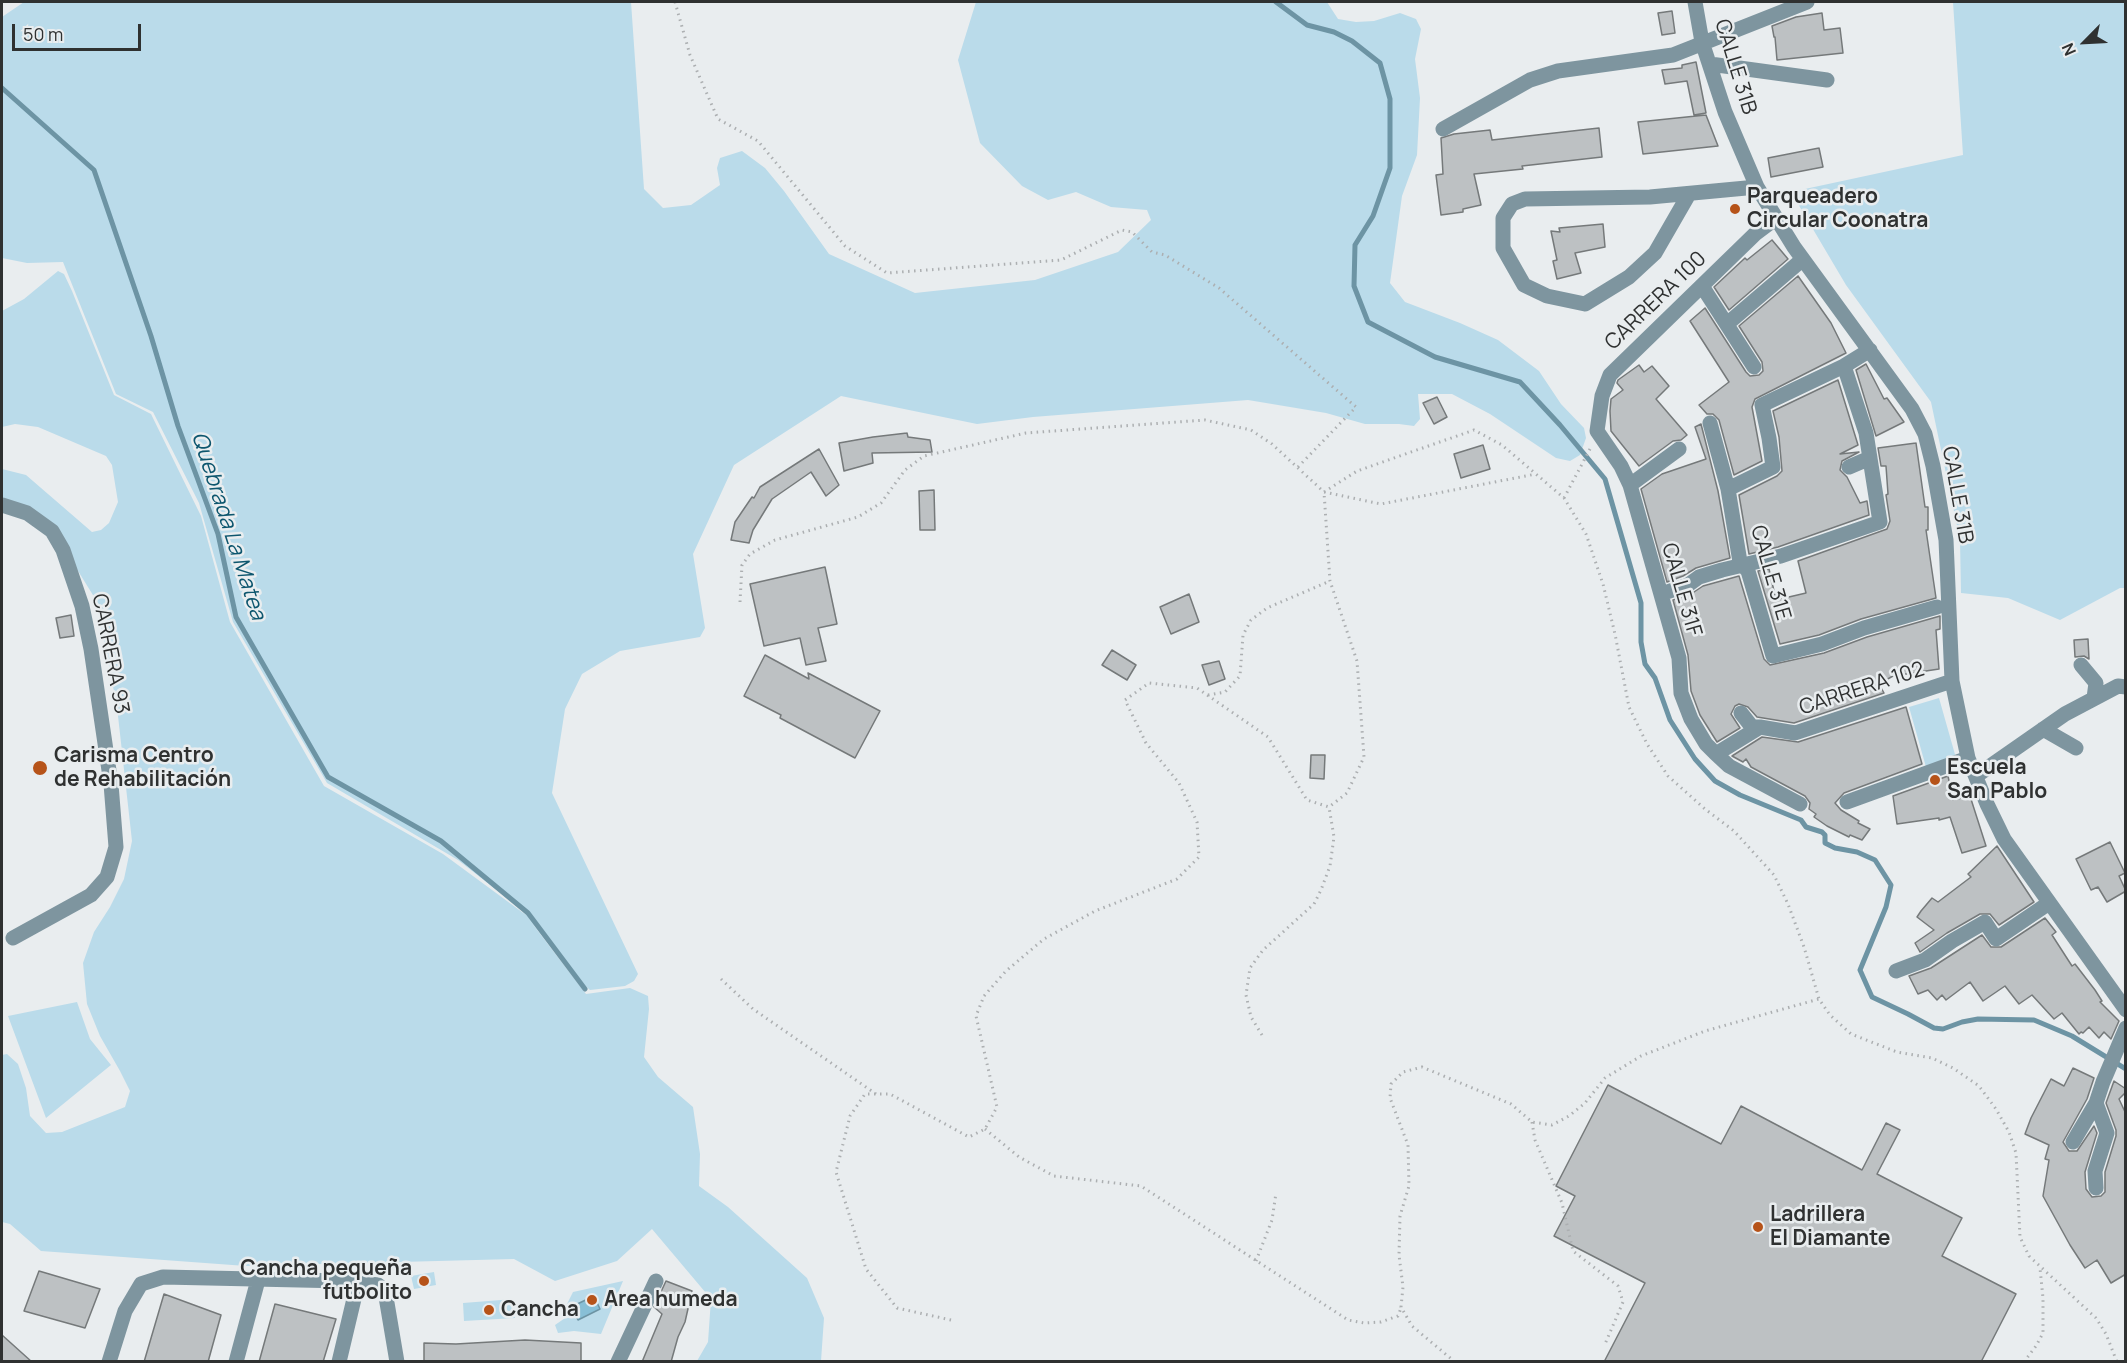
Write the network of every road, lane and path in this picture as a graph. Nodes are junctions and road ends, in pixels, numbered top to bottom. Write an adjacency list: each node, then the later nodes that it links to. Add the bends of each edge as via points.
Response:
1 (675, 2): 23 (path, via 690,55 718,119 758,141 845,246 887,273 1062,260 1122,230 1132,232 1152,252 1165,255 1219,288 1356,407)
2 (1695, 2): 4 (street, CALLE 31B)
3 (1807, 2): 4 (street)
4 (1702, 42): 5 (street, CALLE 31B); 7 (street, via 1673,55 1558,71 1530,80)
5 (1710, 64): 6 (street); 8 (street, CALLE 31B)
6 (1827, 80)
7 (1443, 129)
8 (1757, 188): 9 (street); 10 (street, CALLE 31B)
9 (1689, 194): 9 (street, via 1654,253 1629,277 1585,304 1547,296 1524,285 1503,248 1503,218 1512,204 1525,199)
10 (1775, 219): 11 (street, CALLE 31B); 12 (street, CARRERA 100)
11 (1803, 259): 13 (street); 14 (street, CALLE 31B)
12 (1702, 286): 13 (street); 18 (street, CARRERA 100, via 1610,375 1602,396)
13 (1727, 324): 16 (street)
14 (1870, 350): 15 (street); 36 (street, CALLE 31B, via 1918,420 1933,466 1946,540)
15 (1844, 366): 21 (street); 26 (street, via 1762,405 1773,467)
16 (1754, 367)
17 (1710, 423): 26 (street, CALLE 31E)
18 (1597, 431): 25 (street, CALLE 31F, via 1622,466)
19 (1679, 449): 25 (street)
20 (1588, 453): 28 (path)
21 (1870, 458): 22 (street); 30 (street, via 1880,522)
22 (1849, 467)
23 (1297, 468): 27 (path); 33 (path, via 1251,430 1206,420 1026,433 924,456 905,470 881,503 858,517 775,540 750,554 742,565)
24 (1536, 474): 27 (path, via 1381,504); 27 (path, via 1502,445 1474,430 1357,471); 28 (path)
25 (1630, 485): 32 (street, CALLE 31F)
26 (1728, 489): 30 (street, CALLE 31E)
27 (1324, 492): 31 (path)
28 (1564, 498): 54 (path, via 1586,534 1603,585 1629,708 1647,744 1668,776 1734,831 1774,875 1804,947)
29 (2, 505): 51 (street, CARRERA 93, via 27,513 52,531 63,550 82,606 111,784 116,847 107,877 91,895)
30 (1743, 565): 32 (street, via 1699,577); 34 (street, CALLE 31E, via 1748,570 1773,656)
31 (1330, 581): 38 (path, via 1267,608 1251,620 1243,634 1240,676 1225,692); 49 (path, via 1357,661 1364,757 1347,793)
32 (1661, 594): 44 (street, CALLE 31F, via 1678,657 1681,693 1706,744)
33 (740, 602)
34 (1937, 607)
35 (2081, 665): 39 (street, via 2096,683)
36 (1952, 681): 41 (street, CARRERA 102, via 1795,734); 45 (street, CALLE 31B)
37 (2126, 687): 39 (street)
38 (1208, 695): 49 (path, via 1268,737 1307,800); 61 (path, via 1197,688 1149,683 1125,700 1146,743 1179,783 1197,822 1198,856 1177,879 1095,911 1044,939 984,996 976,1016 997,1107)
39 (2094, 698): 42 (street)
40 (1740, 713): 41 (street, via 1752,727)
41 (1760, 727): 44 (street)
42 (2043, 729): 43 (street); 46 (street)
43 (2076, 748)
44 (1718, 751): 48 (street, CALLE 31F, via 1729,766)
45 (1968, 758): 46 (street, CALLE 31B); 47 (street)
46 (1976, 776): 50 (street, CALLE 31B, via 2004,839)
47 (1847, 802)
48 (1800, 804)
49 (1329, 807): 57 (path, via 1334,837 1330,866 1321,890 1314,904 1263,950 1250,968 1246,995 1251,1017)
50 (2049, 903): 52 (street, via 1996,939 1985,922 1925,960); 55 (street, CALLE 31B)
51 (13, 938)
52 (1896, 971)
53 (721, 979): 58 (path, via 753,1009)
54 (1819, 999): 60 (path, via 1704,1031 1641,1056 1605,1078 1569,1116 1552,1125); 66 (path, via 1851,1034 1897,1052 1932,1058 1978,1086 1996,1109 2013,1143 2020,1237)
55 (2126, 1010)
56 (2126, 1028): 59 (street)
57 (1262, 1035)
58 (876, 1094): 61 (path, via 890,1094 969,1137); 71 (path, via 865,1094 850,1116 836,1172 866,1269 897,1308)
59 (2096, 1102): 62 (street); 63 (street, via 2107,1133 2095,1171)
60 (1532, 1122): 70 (path, via 1511,1104 1422,1067 1403,1072 1391,1084 1390,1098 1408,1145 1409,1186 1400,1216); 72 (path, via 1535,1140 1562,1203 1573,1251 1618,1286 1623,1302)
61 (985, 1129): 65 (path, via 1019,1156 1054,1176 1141,1186)
62 (2073, 1142)
63 (2096, 1188)
64 (1276, 1193): 65 (path, via 1272,1220)
65 (1256, 1261): 70 (path, via 1348,1320 1381,1322 1398,1316)
66 (2040, 1268): 79 (path, via 2043,1333); 80 (path, via 2096,1318)
67 (258, 1280): 69 (street); 73 (street, via 163,1277 141,1284 125,1311); 74 (street)
68 (656, 1281): 77 (street)
69 (358, 1282): 75 (street); 76 (street, via 378,1285 385,1291)
70 (1401, 1307): 78 (path, via 1412,1326)
71 (951, 1320)
72 (1605, 1344)
73 (109, 1362)
74 (236, 1362)
75 (339, 1362)
76 (397, 1362)
77 (618, 1362)
78 (1455, 1362)
79 (2024, 1362)
80 (2117, 1362)

